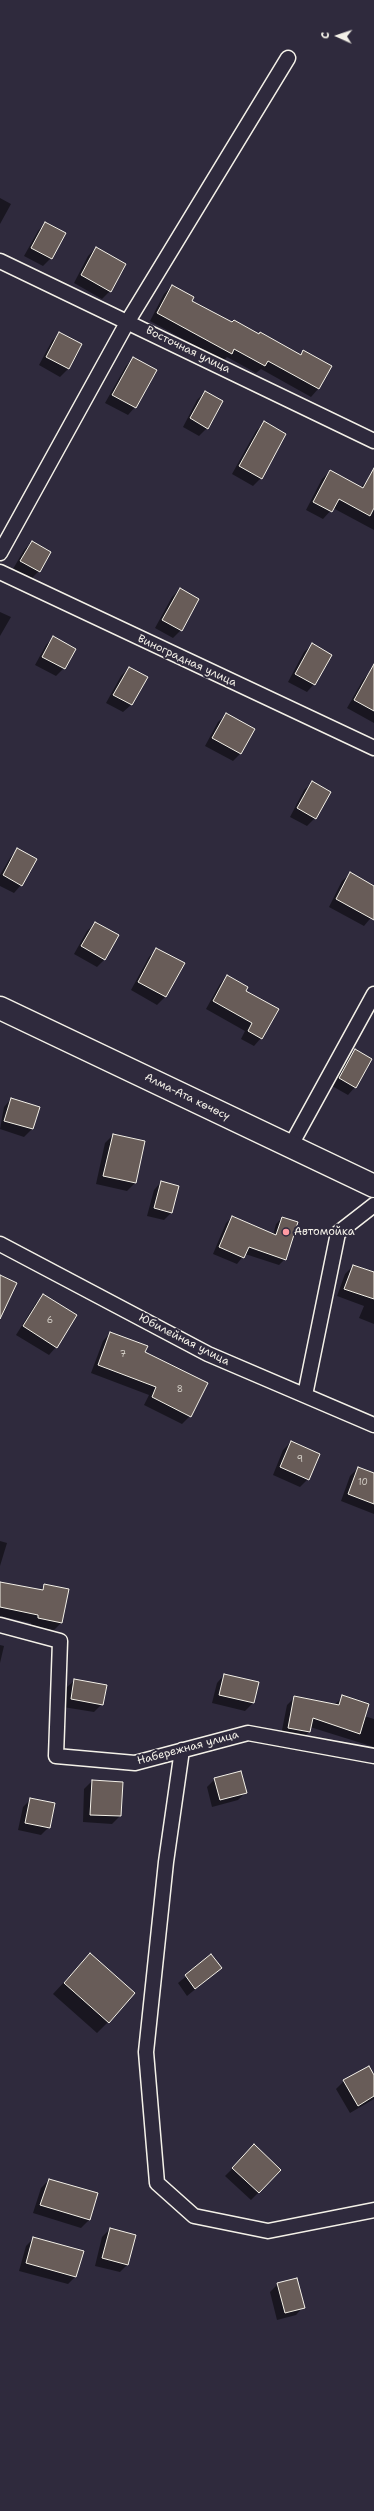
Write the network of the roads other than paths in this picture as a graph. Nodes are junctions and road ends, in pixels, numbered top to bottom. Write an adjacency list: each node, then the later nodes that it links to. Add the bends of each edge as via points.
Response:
1 (288, 58): 3 (street)
2 (0, 261): 3 (street, Восточная улица)
3 (128, 321): 4 (street, Восточная улица); 5 (street)
4 (374, 441)
5 (0, 553)
6 (0, 572): 7 (street, Виноградная улица)
7 (374, 748)
8 (374, 994): 10 (street)
9 (0, 1008): 10 (highway, Алма-Ата көчөсү)
10 (290, 1147): 11 (highway, Алма-Ата көчөсү)
11 (374, 1186)
12 (374, 1205): 14 (street, via 338,1233)
13 (0, 1244): 14 (street, Юбилейная улица, via 208,1354)
14 (305, 1396): 15 (street, Юбилейная улица)
15 (374, 1425)
16 (0, 1625): 17 (street, Набережная улица, via 60,1641 56,1756 135,1763)
17 (182, 1750): 18 (street, Набережная улица, via 248,1733); 19 (street, via 166,1862 146,2052 156,2183 194,2216 268,2232)
18 (374, 1756)
19 (374, 2210)

